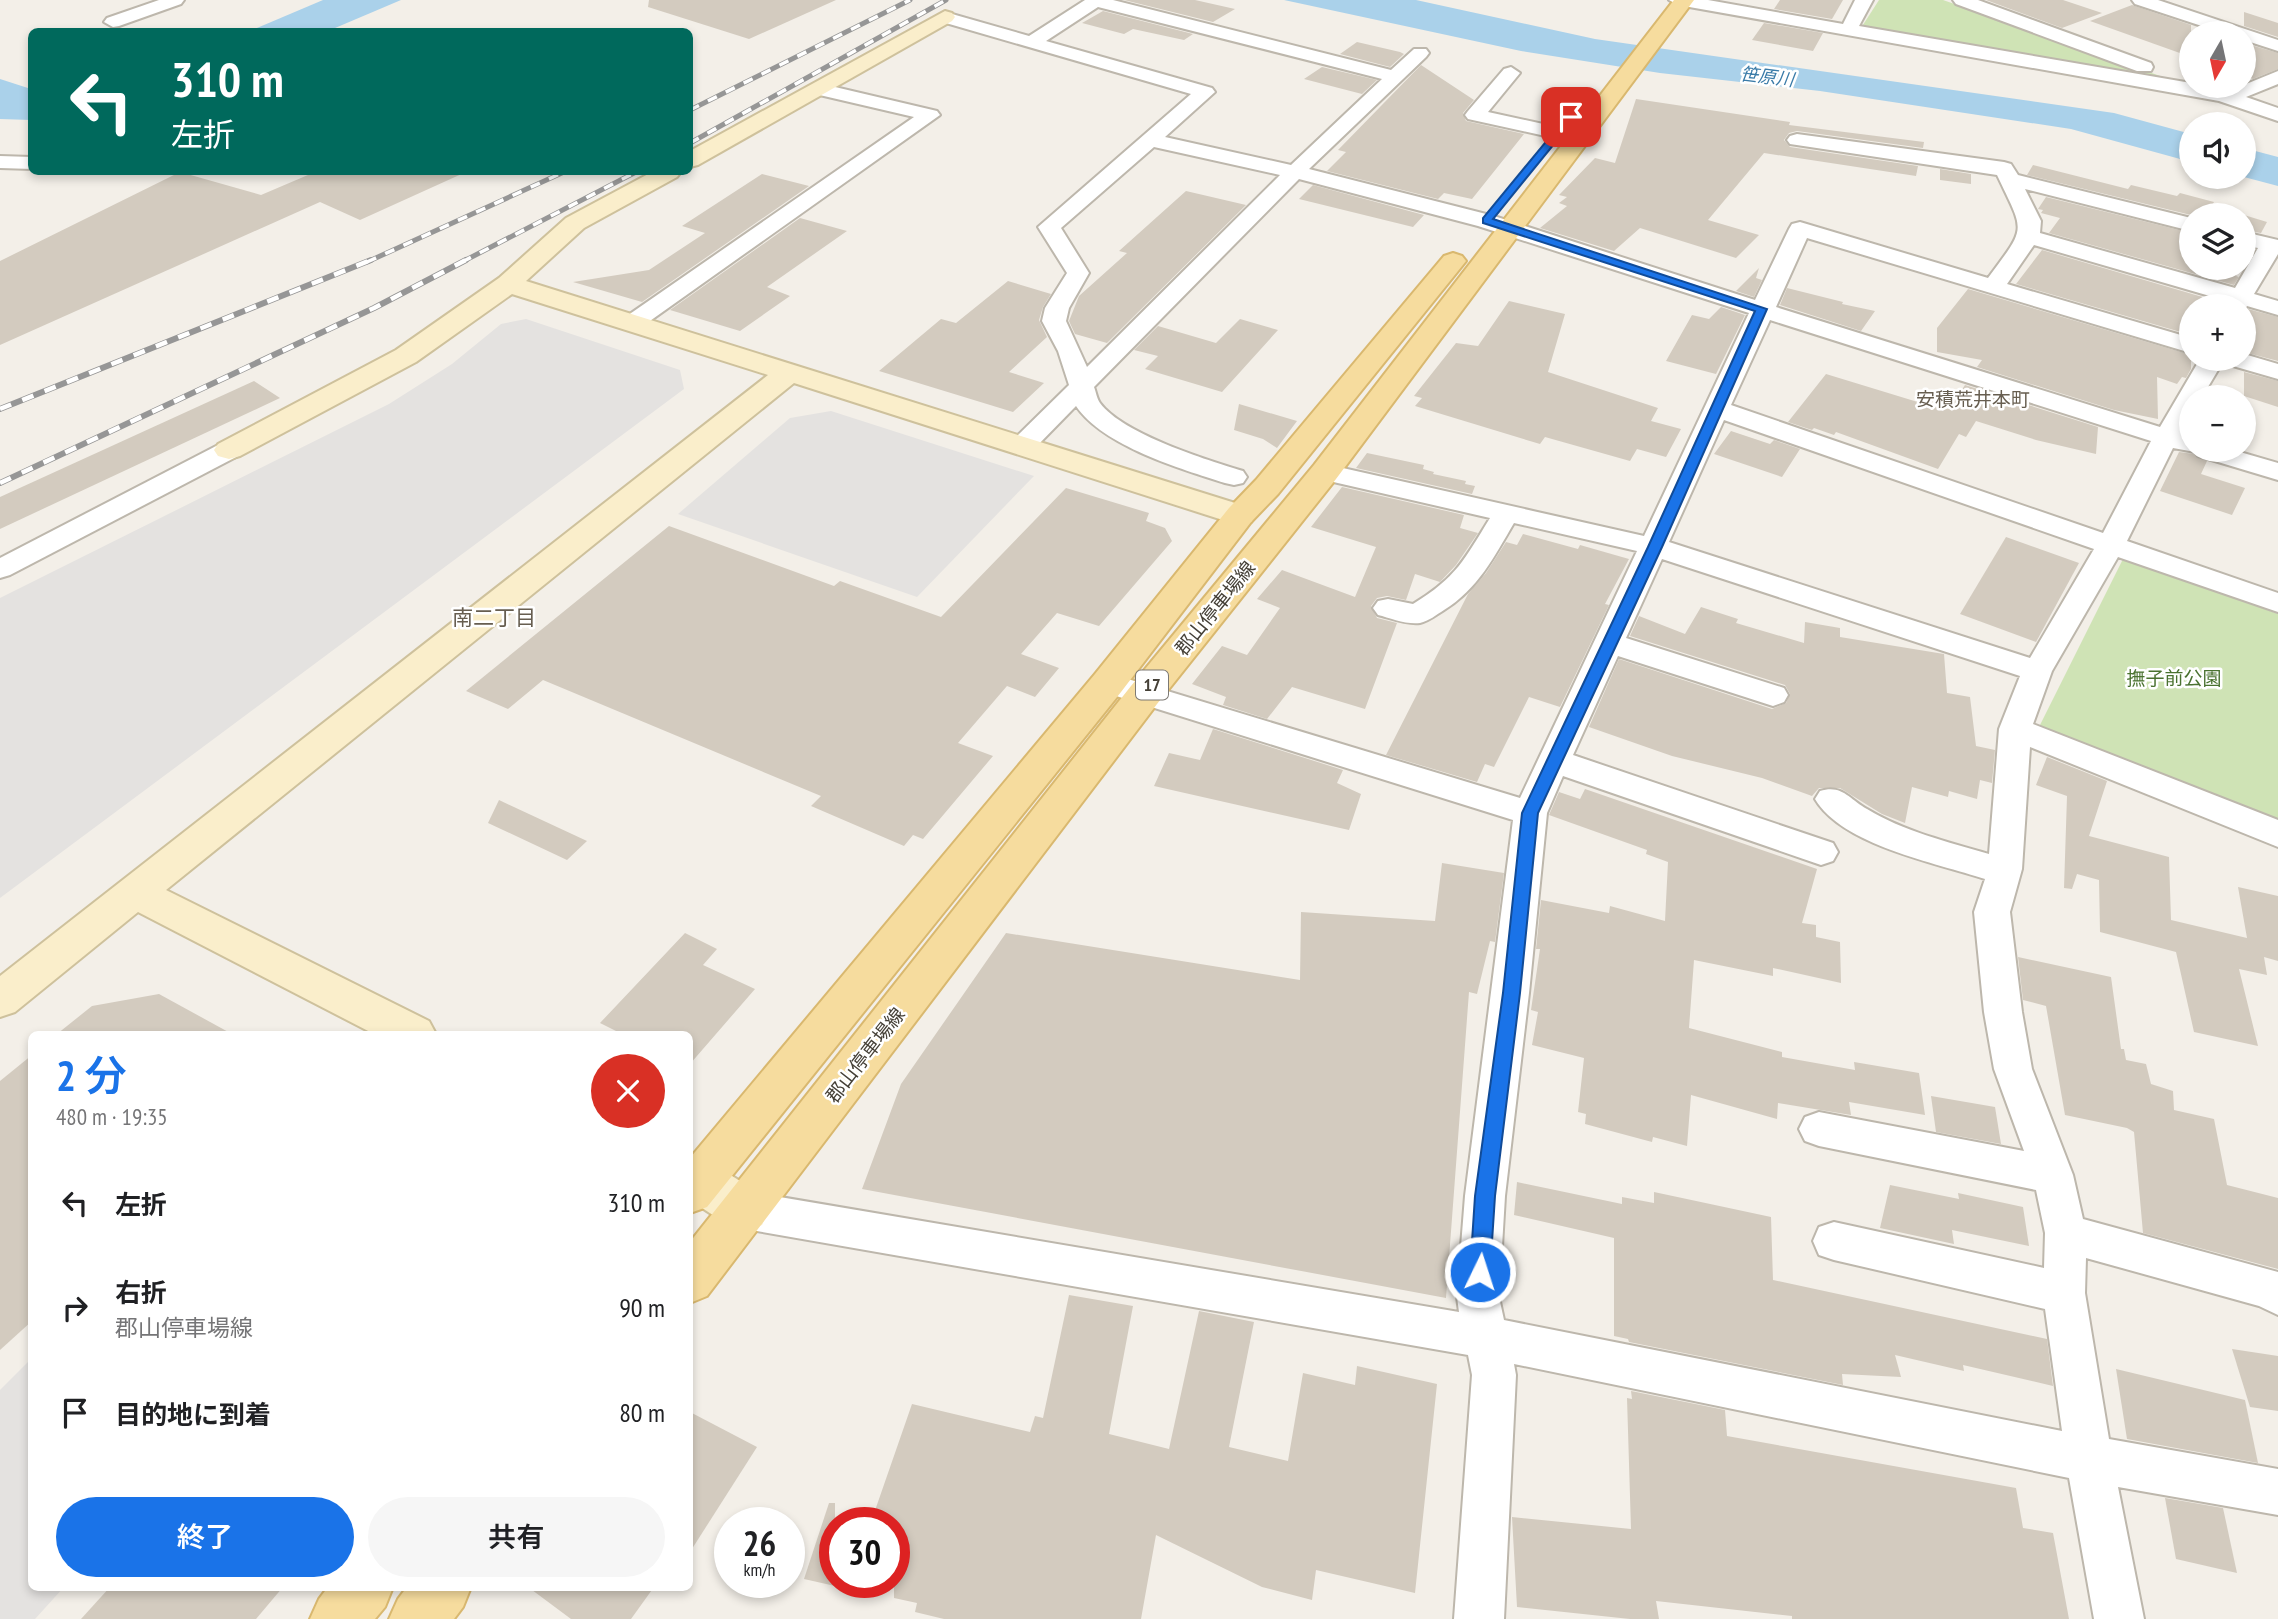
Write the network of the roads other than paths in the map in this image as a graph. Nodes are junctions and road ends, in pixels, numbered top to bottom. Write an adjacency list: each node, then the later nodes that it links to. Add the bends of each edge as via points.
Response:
1 (175, 0): 11 (street)
2 (1096, 0): 15 (street); 19 (street)
3 (1662, 0): 13 (main road, 郡山停車場線 / 17)
4 (1682, 0): 12 (street); 13 (main road, 郡山停車場線 / 17)
5 (1864, 0): 12 (street)
6 (1962, 0): 21 (street)
7 (2141, 0): 10 (street)
8 (965, 6): 9 (street)
9 (945, 17): 15 (street); 24 (street)
10 (2203, 21)
11 (113, 22)
12 (1848, 30): 25 (street)
13 (1648, 34): 23 (main road, 郡山停車場線 / 17)
14 (2256, 39): 16 (street)
15 (1030, 43): 29 (street, via 1205,92)
16 (2278, 46)
17 (1420, 53): 19 (street)
18 (1511, 73): 28 (street, via 1475,115)
19 (1397, 77): 35 (street)
20 (2278, 77): 22 (street)
21 (2179, 80)
22 (2256, 85)
23 (1605, 88): 28 (main road, 郡山停車場線 / 17); 38 (main road, 郡山停車場線 / 17)
24 (818, 89): 31 (street); 49 (street, via 930,115)
25 (2179, 89)
26 (2227, 98): 27 (street)
27 (2278, 116)
28 (1559, 133): 38 (main road, 郡山停車場線 / 17)
29 (1150, 140): 35 (street); 54 (street, via 1049,227 1078,273 1054,321)
30 (1797, 140): 34 (street)
31 (693, 158)
32 (0, 162): 33 (street)
33 (28, 163)
34 (2004, 168): 37 (street); 39 (street, via 2029,221)
35 (1294, 172): 38 (street); 54 (street)
36 (663, 175): 42 (street, via 575,223)
37 (2179, 221)
38 (1497, 225): 48 (street); 60 (main road, 郡山停車場線 / 17); 64 (main road, 郡山停車場線 / 17)
39 (2029, 237): 43 (street); 44 (street)
40 (2256, 241): 41 (street)
41 (2275, 246): 45 (street)
42 (508, 284): 49 (street); 58 (street, via 406,356)
43 (1994, 286): 48 (street, via 1800,229); 50 (street)
44 (2213, 294)
45 (2244, 294)
46 (2256, 305): 47 (street)
47 (2278, 308)
48 (1761, 309): 55 (street); 56 (street)
49 (632, 323): 53 (street)
50 (2179, 342)
51 (2256, 365): 52 (street)
52 (2278, 372)
53 (788, 374): 57 (street); 83 (street)
54 (1082, 386): 57 (street); 62 (street, via 1088,406 1145,445)
55 (1717, 409): 65 (street); 66 (street)
56 (2179, 441): 65 (street, via 2144,476)
57 (1023, 445): 64 (street)
58 (229, 450): 67 (street, via 132,485); 68 (street)
59 (2246, 462): 61 (street)
60 (1325, 471): 63 (street); 74 (main road, 郡山停車場線 / 17)
61 (2278, 472)
62 (1234, 477)
63 (1507, 513): 66 (street); 70 (street, via 1458,587 1417,614)
64 (1240, 515): 73 (main road, 郡山停車場線 / 17)
65 (2111, 545): 69 (street); 72 (street)
66 (1655, 547): 71 (street); 72 (street)
67 (0, 550)
68 (0, 569)
69 (2278, 603)
70 (1388, 608)
71 (1610, 643): 75 (street); 77 (street)
72 (2038, 671): 76 (street)
73 (1108, 683): 74 (street); 88 (main road, 郡山停車場線 / 17)
74 (1144, 695): 79 (street); 89 (main road, 郡山停車場線 / 17)
75 (1773, 695)
76 (2015, 729): 80 (street); 82 (street)
77 (1555, 761): 79 (street); 81 (street)
78 (1832, 799): 82 (street, via 1840,809 1882,832)
79 (1530, 813): 95 (street, via 1485,1196 1478,1297)
80 (2278, 834)
81 (1821, 852)
82 (2004, 872): 87 (street, via 1992,912 2003,1012 2013,1069)
83 (136, 893): 84 (street); 85 (street)
84 (0, 1000)
85 (408, 1031)
86 (1819, 1129): 87 (street)
87 (2053, 1175): 90 (street)
88 (693, 1182): 89 (street)
89 (745, 1210): 92 (main road, 郡山停車場線 / 17); 95 (street)
90 (2066, 1233): 93 (street); 94 (street, via 2271,1289)
91 (1834, 1241): 93 (street)
92 (693, 1276)
93 (2064, 1293): 96 (street)
94 (2278, 1295)
95 (1486, 1337): 96 (street); 102 (street, via 1494,1375)
96 (2089, 1459): 97 (street); 103 (street)
97 (2278, 1492)
98 (362, 1591): 100 (main road)
99 (440, 1591): 101 (main road)
100 (339, 1619)
101 (418, 1619)
102 (1479, 1619)
103 (2119, 1619)

